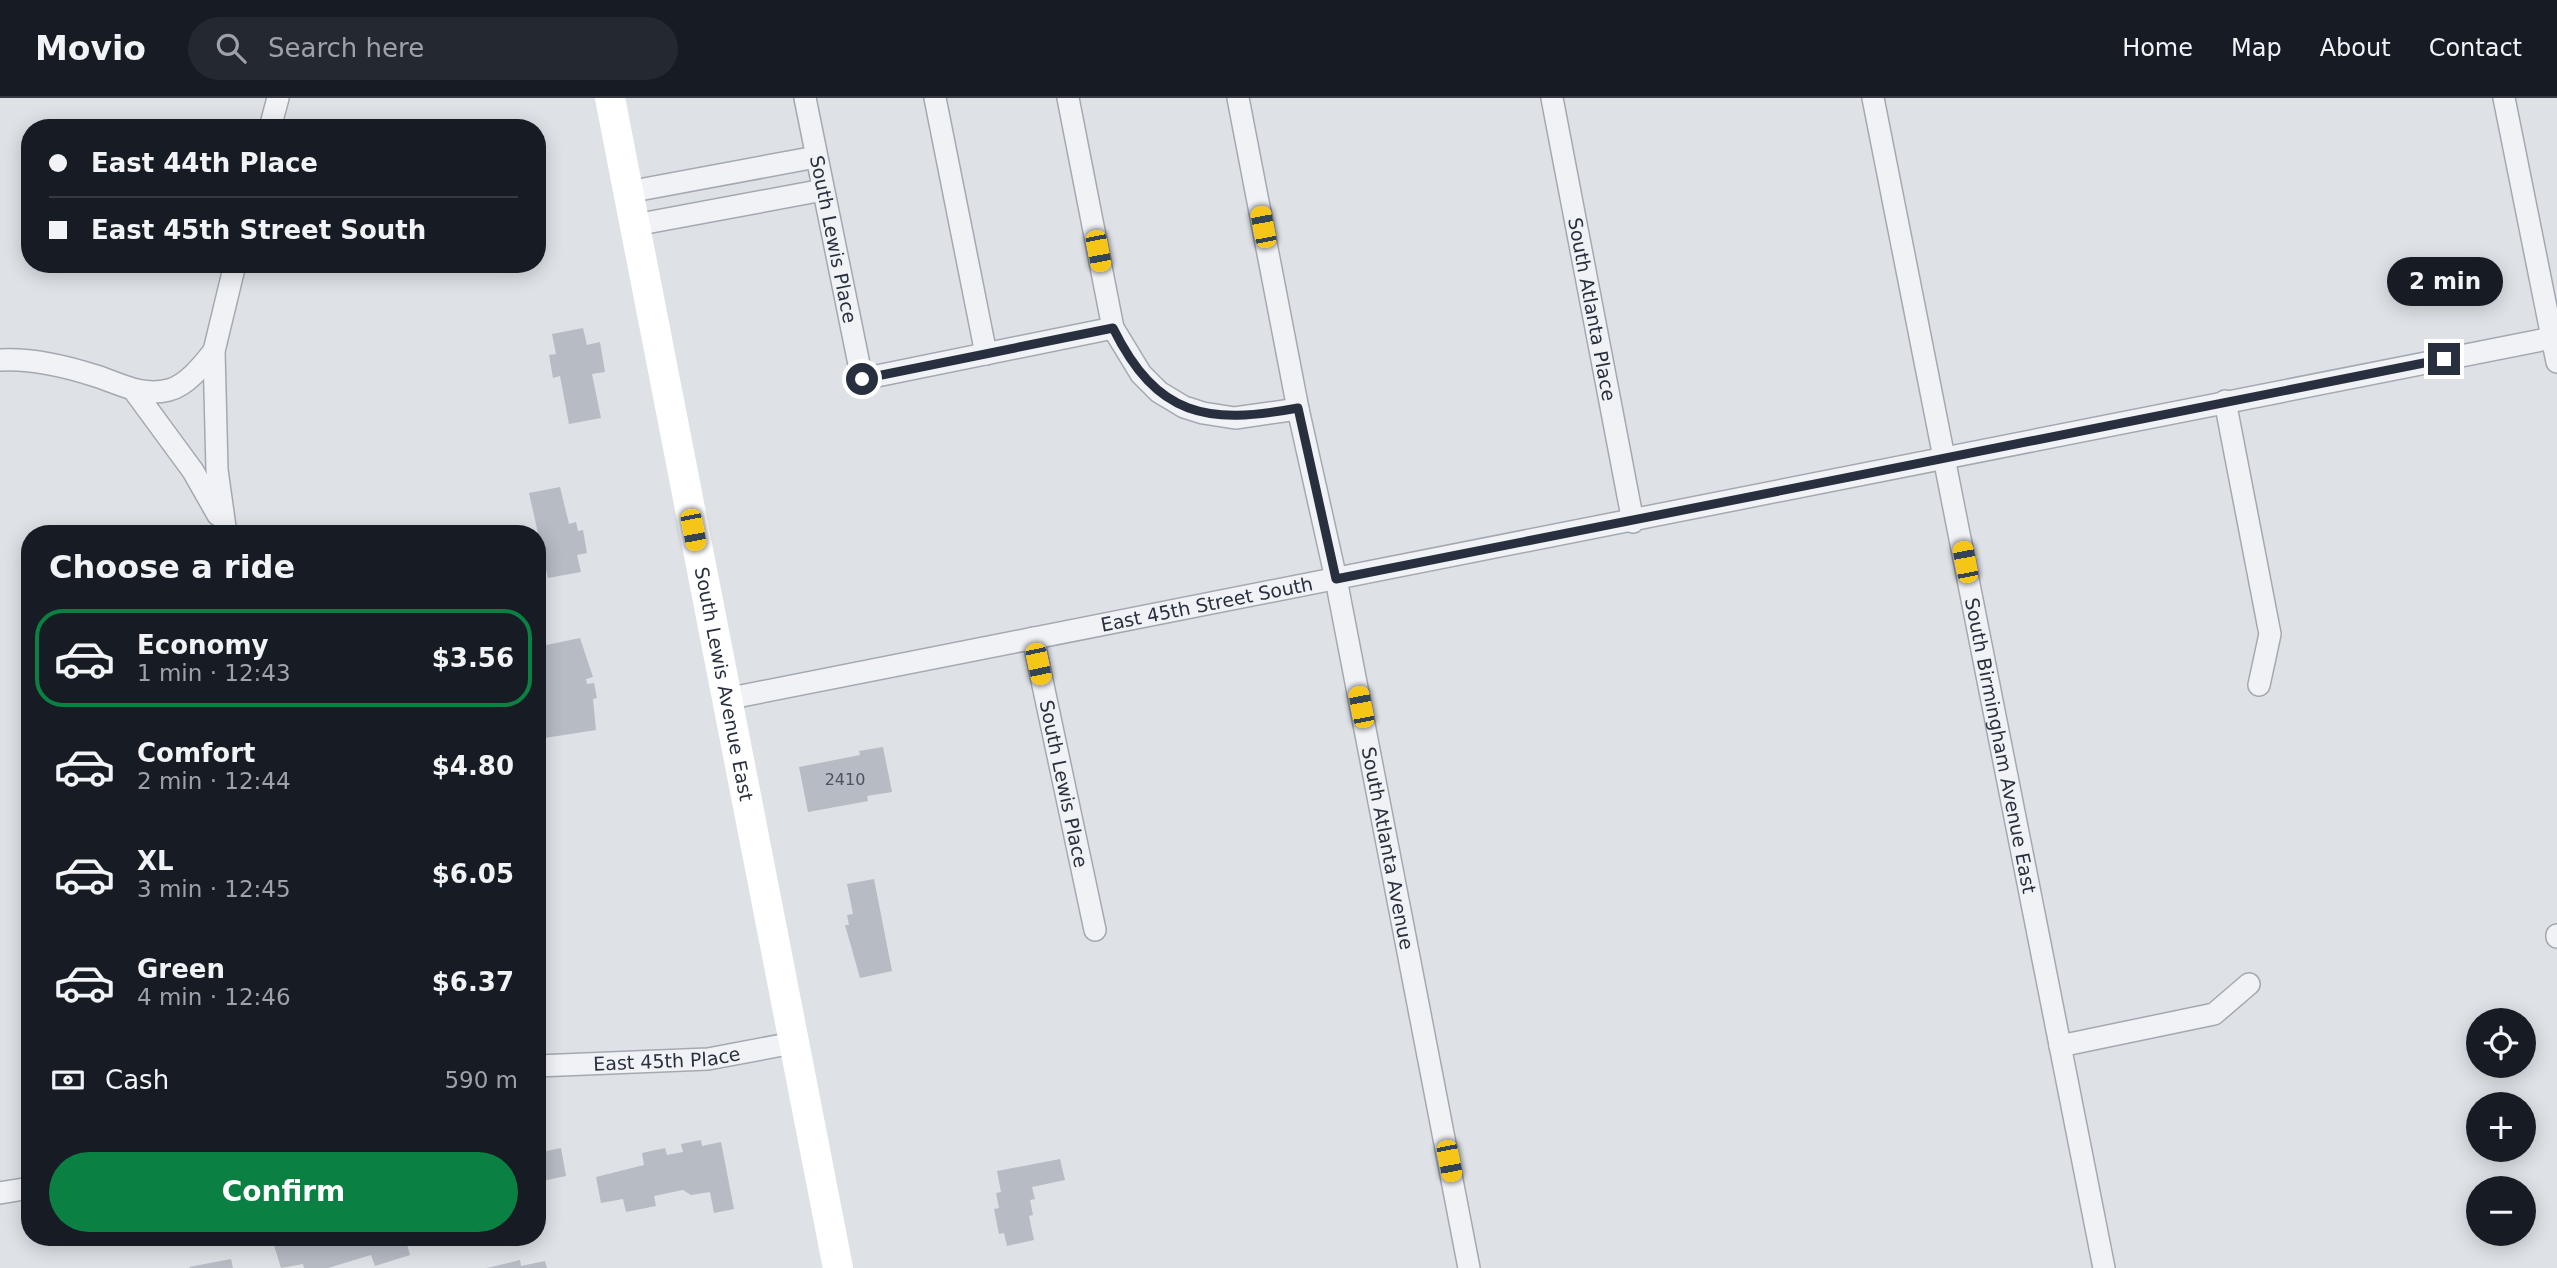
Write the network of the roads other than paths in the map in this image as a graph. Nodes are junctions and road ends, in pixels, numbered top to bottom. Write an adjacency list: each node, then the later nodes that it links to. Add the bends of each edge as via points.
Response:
1 (278, 98): 10 (street)
2 (610, 98): 13 (main road, South Lewis Avenue East)
3 (805, 98): 11 (street, South Lewis Place)
4 (935, 98): 19 (street)
5 (1068, 98): 16 (street)
6 (1238, 98): 24 (street, South Atlanta Avenue)
7 (1552, 98): 26 (street, South Atlanta Place)
8 (1873, 98): 25 (street, South Birmingham Avenue East)
9 (2504, 98): 17 (street)
10 (272, 119)
11 (816, 157): 12 (street, South Lewis Place); 13 (street)
12 (823, 190): 14 (street); 19 (street, South Lewis Place, via 862,379)
13 (628, 192): 14 (main road, South Lewis Avenue East)
14 (635, 225): 32 (main road, South Lewis Avenue East)
15 (233, 273): 18 (street)
16 (1113, 328): 19 (street); 24 (street, via 1141,374 1176,402 1203,413 1235,418)
17 (2552, 338): 21 (street); 23 (street, East 45th Street South)
18 (214, 351): 22 (street, via 196,373 170,390); 28 (street, via 217,470)
19 (986, 354)
20 (0, 360): 22 (street, via 23,358 57,366)
21 (2557, 362)
22 (135, 392): 27 (street, via 192,471)
23 (2225, 401): 25 (street, East 45th Street South); 31 (street, via 2270,634)
24 (1298, 408): 29 (street, South Atlanta Avenue)
25 (1945, 459): 26 (street, East 45th Street South); 36 (street, South Birmingham Avenue East)
26 (1633, 522): 29 (street, East 45th Street South)
27 (222, 525)
28 (225, 525)
29 (1336, 579): 30 (street, East 45th Street South); 41 (street, South Atlanta Avenue)
30 (1033, 638): 32 (street, East 45th Street South); 33 (street, South Lewis Place)
31 (2259, 685)
32 (726, 699): 35 (main road, South Lewis Avenue East)
33 (1095, 930)
34 (2249, 984): 36 (street, via 2214,1014)
35 (793, 1043): 37 (street, East 45th Place, via 708,1059); 40 (main road, South Lewis Avenue East)
36 (2060, 1046): 42 (street, South Birmingham Avenue East)
37 (546, 1066)
38 (21, 1189): 39 (street)
39 (0, 1192)
40 (838, 1268)
41 (1469, 1268)
42 (2104, 1268)

